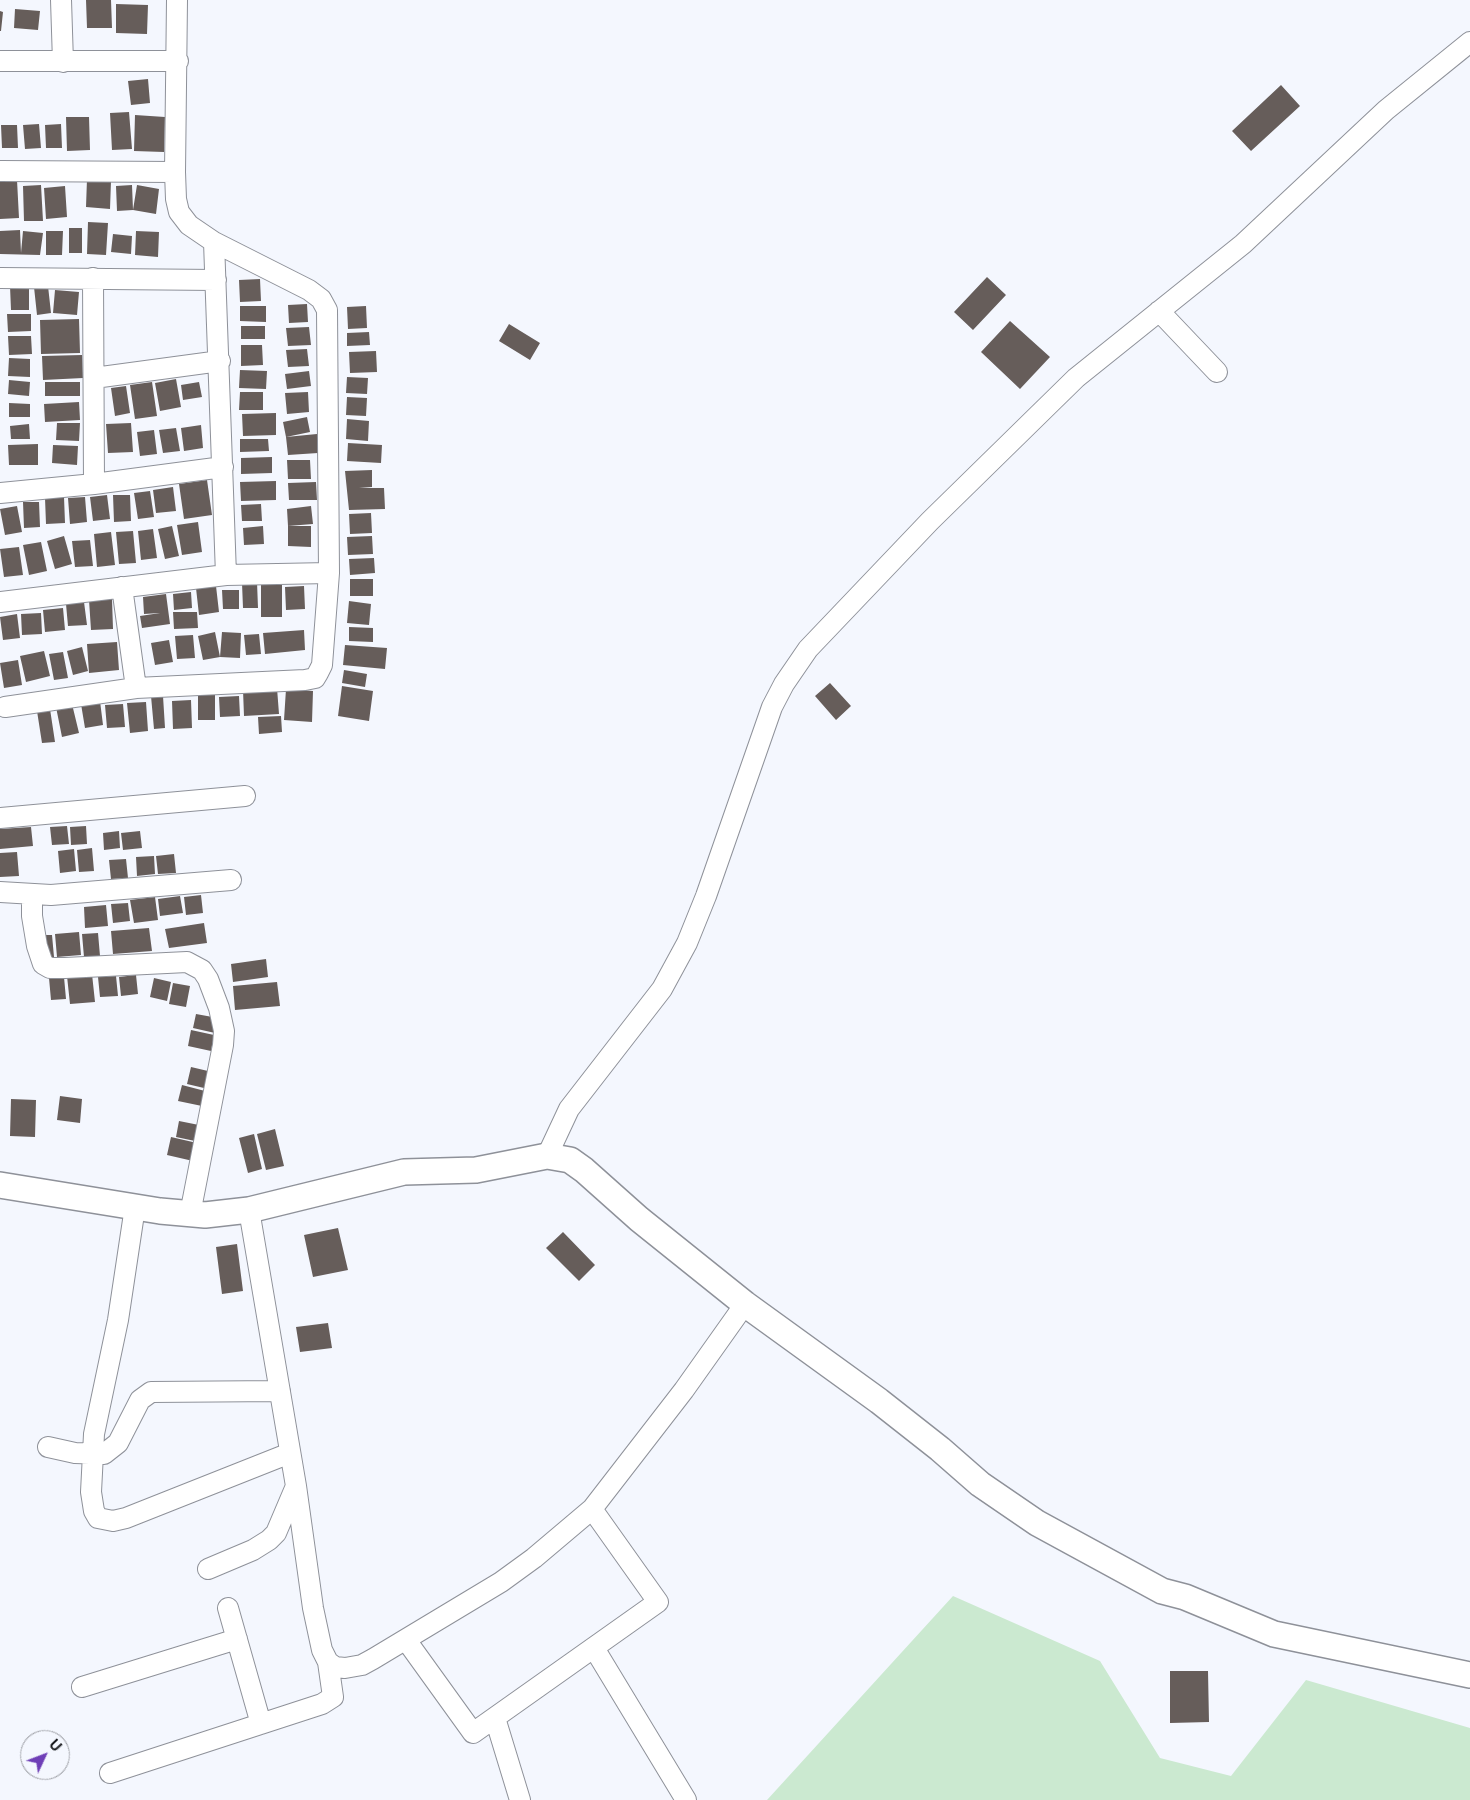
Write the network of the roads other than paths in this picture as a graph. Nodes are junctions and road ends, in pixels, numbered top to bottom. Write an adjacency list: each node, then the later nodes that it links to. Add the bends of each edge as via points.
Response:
1 (61, 0): 6 (street)
2 (177, 0): 5 (street)
3 (1470, 42): 13 (street, via 1386,110 1243,244)
4 (0, 61): 6 (street)
5 (178, 61): 6 (street); 8 (street)
6 (63, 62)
7 (0, 171): 8 (street)
8 (175, 172): 9 (street, via 179,212 189,225)
9 (214, 242): 12 (street); 20 (street, via 309,290 321,299 327,310)
10 (0, 278): 11 (street)
11 (94, 278): 12 (street); 16 (street)
12 (216, 280): 14 (street)
13 (1159, 312): 15 (street); 31 (street, via 1076,378 993,458 871,580 798,662 772,707 687,943 662,989 570,1109)
14 (220, 362): 16 (street); 17 (street)
15 (1217, 372)
16 (94, 378): 18 (street)
17 (223, 468): 18 (street); 21 (street)
18 (94, 484): 19 (street)
19 (0, 493)
20 (329, 573): 21 (street); 24 (street, via 322,664 315,678)
21 (226, 574): 22 (street)
22 (122, 587): 23 (street); 24 (street)
23 (0, 602)
24 (136, 688): 25 (street)
25 (5, 708)
26 (245, 796): 27 (street)
27 (0, 818)
28 (231, 880): 30 (street)
29 (0, 892): 30 (street)
30 (32, 895): 35 (street, via 38,957 50,968 187,962 202,970 208,978 219,1008 223,1045)
31 (546, 1156): 34 (street, via 476,1170 404,1172); 36 (street, via 570,1160 584,1170 638,1219)
32 (0, 1185): 33 (street)
33 (135, 1207): 35 (street); 40 (street, via 118,1320 94,1434)
34 (249, 1210): 35 (street); 37 (street)
35 (190, 1214)
36 (745, 1304): 42 (street, via 684,1390); 49 (street, via 879,1402 1006,1504 1162,1591 1185,1597 1274,1634)
37 (280, 1390): 39 (street); 40 (street, via 151,1392 135,1407 113,1448 104,1454)
38 (48, 1447): 40 (street)
39 (290, 1453): 40 (street, via 113,1521 98,1518 94,1511 91,1479); 41 (street)
40 (94, 1455)
41 (296, 1486): 43 (street, via 276,1533 269,1540); 48 (street, via 313,1608 322,1650)
42 (592, 1509): 46 (street, via 517,1570); 47 (street, via 658,1602)
43 (208, 1569)
44 (228, 1608): 45 (street)
45 (237, 1639): 50 (street); 52 (street)
46 (406, 1640): 48 (street, via 362,1665 345,1668); 51 (street, via 473,1733)
47 (594, 1648): 51 (street); 55 (street)
48 (328, 1662): 52 (street, via 333,1697 322,1704)
49 (1470, 1675)
50 (82, 1687)
51 (495, 1718): 54 (street)
52 (260, 1724): 53 (street)
53 (110, 1773)
54 (520, 1800)
55 (686, 1800)

